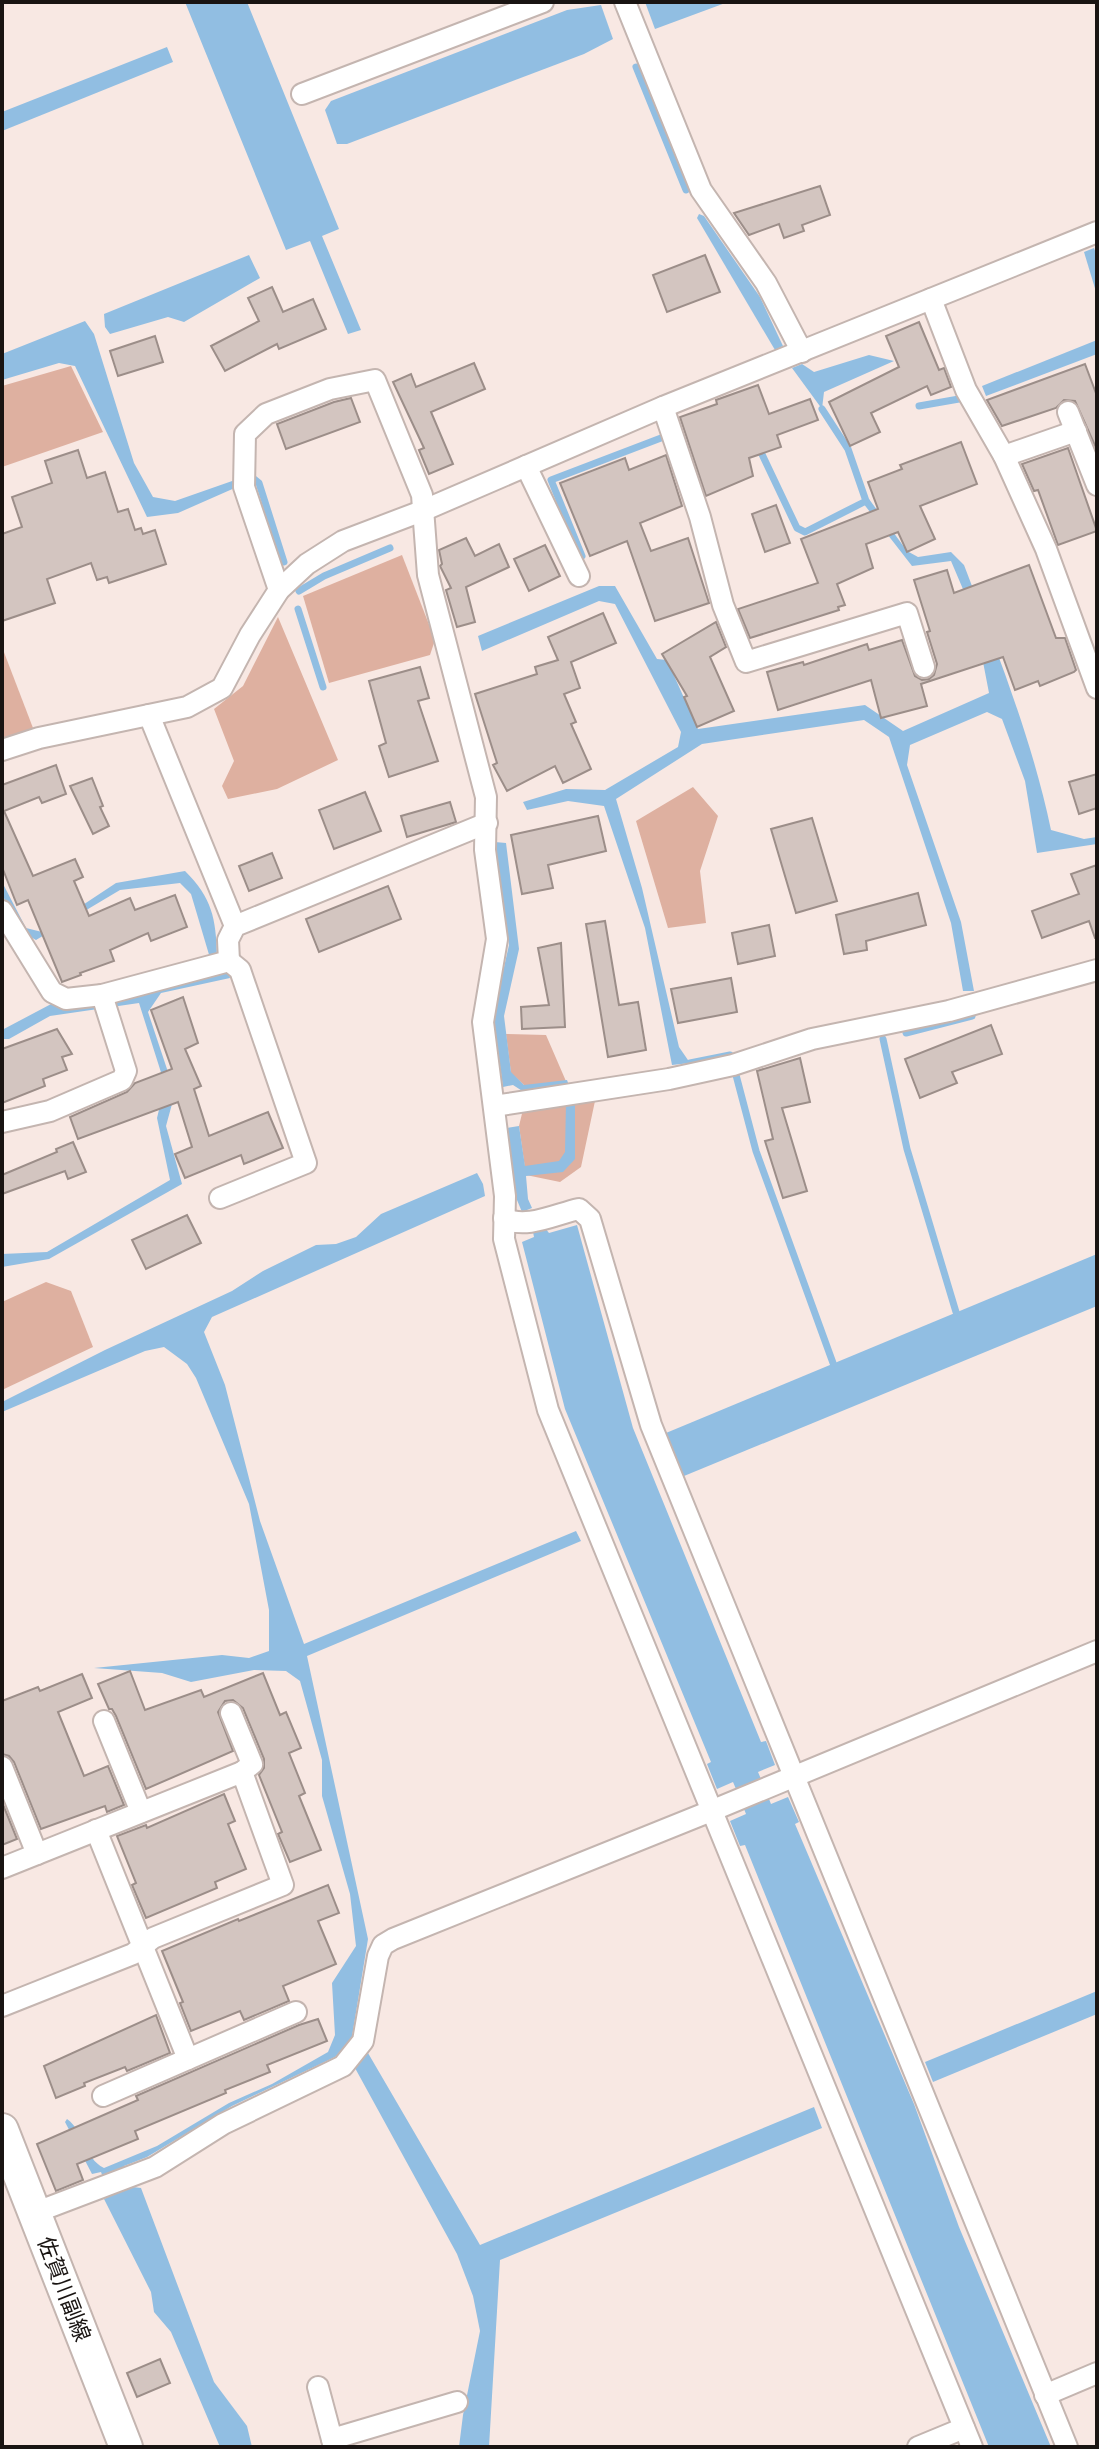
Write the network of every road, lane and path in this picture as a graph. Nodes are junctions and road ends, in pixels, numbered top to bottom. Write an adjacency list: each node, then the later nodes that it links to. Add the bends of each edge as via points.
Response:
1 (543, 2): 3 (street)
2 (625, 2): 6 (street, via 701,190 766,283)
3 (302, 94)
4 (1097, 232): 5 (street)
5 (931, 299): 6 (street); 10 (street, via 966,390)
6 (802, 352): 7 (street)
7 (663, 407): 11 (street); 16 (street, via 723,605 746,662 907,613)
8 (1068, 412): 9 (street)
9 (1076, 431): 10 (street); 12 (street)
10 (1004, 456): 17 (street, via 1046,549)
11 (526, 466): 13 (street); 14 (street)
12 (1097, 485)
13 (422, 511): 15 (street, via 343,541); 15 (street, via 422,495 375,380 330,389 266,414 245,434 244,487); 20 (street, via 428,575 486,797)
14 (579, 576)
15 (279, 590): 18 (street, via 222,688 187,707)
16 (924, 667)
17 (1097, 688)
18 (149, 715): 19 (street); 22 (street)
19 (2, 750)
20 (487, 823): 22 (street); 26 (street, via 485,850 497,939 483,1022)
21 (2, 911): 25 (street, via 52,992 66,999)
22 (235, 926): 23 (street, via 228,940)
23 (229, 961): 25 (street); 28 (street, via 240,970 306,1163)
24 (1097, 970): 26 (street, via 949,1011 812,1039 733,1065)
25 (104, 1002): 27 (street, via 126,1071 122,1080 50,1111)
26 (494, 1106): 29 (street, via 505,1196)
27 (2, 1122)
28 (220, 1198)
29 (514, 1220): 35 (street, via 579,1209 590,1219 651,1425); 36 (street, via 504,1239 548,1410)
30 (1097, 1651): 35 (street)
31 (231, 1713): 34 (street, via 252,1764)
32 (104, 1721): 37 (street)
33 (2, 1767): 39 (street)
34 (242, 1772): 37 (street); 41 (street, via 283,1885)
35 (793, 1777): 36 (street); 50 (street)
36 (711, 1811): 47 (street, via 393,1939 378,1956 363,2041 343,2066 223,2124 155,2167); 52 (street)
37 (141, 1812): 38 (street)
38 (96, 1830): 39 (street); 41 (street)
39 (37, 1854): 40 (street)
40 (2, 1868)
41 (143, 1946): 42 (street); 44 (street)
42 (2, 2006)
43 (296, 2012): 44 (street)
44 (188, 2059): 45 (street)
45 (103, 2096)
46 (2, 2130): 47 (main road, 佐賀川副線)
47 (34, 2213): 54 (main road, 佐賀川副線)
48 (1097, 2373): 50 (street)
49 (318, 2387): 53 (street)
50 (1045, 2395): 56 (street)
51 (457, 2402): 53 (street)
52 (968, 2438): 55 (street)
53 (333, 2443)
54 (126, 2447)
55 (918, 2447)
56 (1067, 2447)

